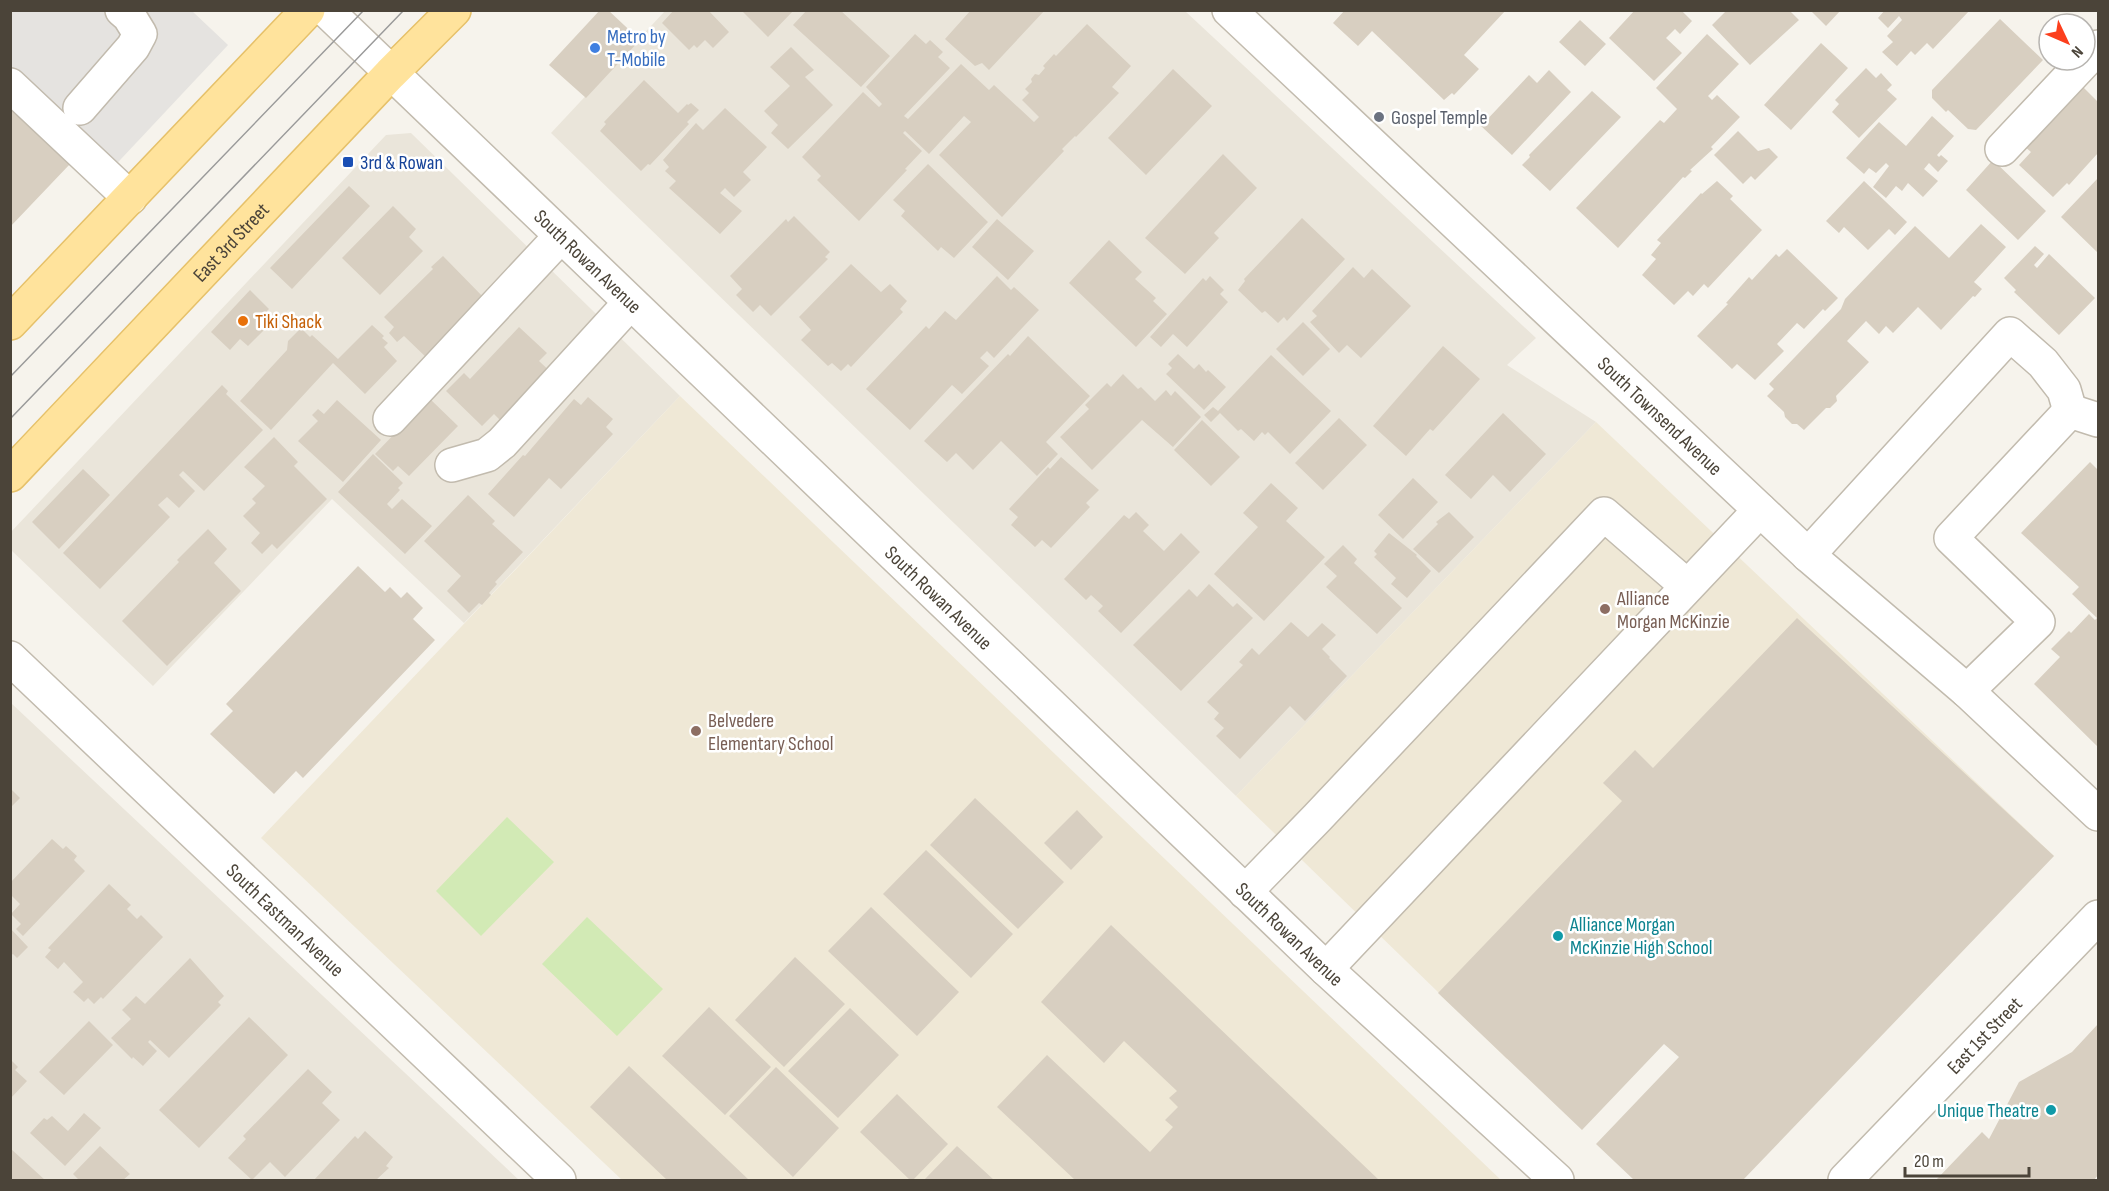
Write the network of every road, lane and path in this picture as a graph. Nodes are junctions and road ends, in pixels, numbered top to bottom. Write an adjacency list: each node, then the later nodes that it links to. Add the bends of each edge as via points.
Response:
1 (122, 10): 9 (street, via 140,34)
2 (308, 10): 11 (main road)
3 (326, 10): 7 (street, South Rowan Avenue)
4 (454, 10): 7 (main road, East 3rd Street)
5 (1229, 10): 19 (street, South Townsend Avenue)
6 (2098, 47): 10 (street)
7 (390, 74): 12 (street, South Rowan Avenue); 18 (main road, East 3rd Street)
8 (10, 85): 11 (street)
9 (80, 108)
10 (2001, 149)
11 (130, 198): 14 (main road)
12 (560, 237): 13 (street, South Rowan Avenue); 16 (street)
13 (630, 303): 17 (street, via 502,443 487,455); 25 (street, South Rowan Avenue)
14 (10, 323)
15 (2084, 415): 20 (street, via 2043,363 2010,334); 23 (street, via 1951,538 2037,622)
16 (390, 419)
17 (452, 465)
18 (10, 475)
19 (1760, 510): 20 (street, South Townsend Avenue); 21 (street)
20 (1808, 555): 23 (street, South Townsend Avenue)
21 (1687, 586): 25 (street, via 1604,514); 27 (street)
22 (10, 658): 28 (street, South Eastman Avenue)
23 (1967, 691): 24 (street, South Townsend Avenue)
24 (2098, 814)
25 (1245, 892): 27 (street, South Rowan Avenue)
26 (2098, 917): 30 (street, East 1st Street)
27 (1326, 969): 29 (street, South Rowan Avenue)
28 (559, 1180)
29 (1557, 1180)
30 (1845, 1180)

